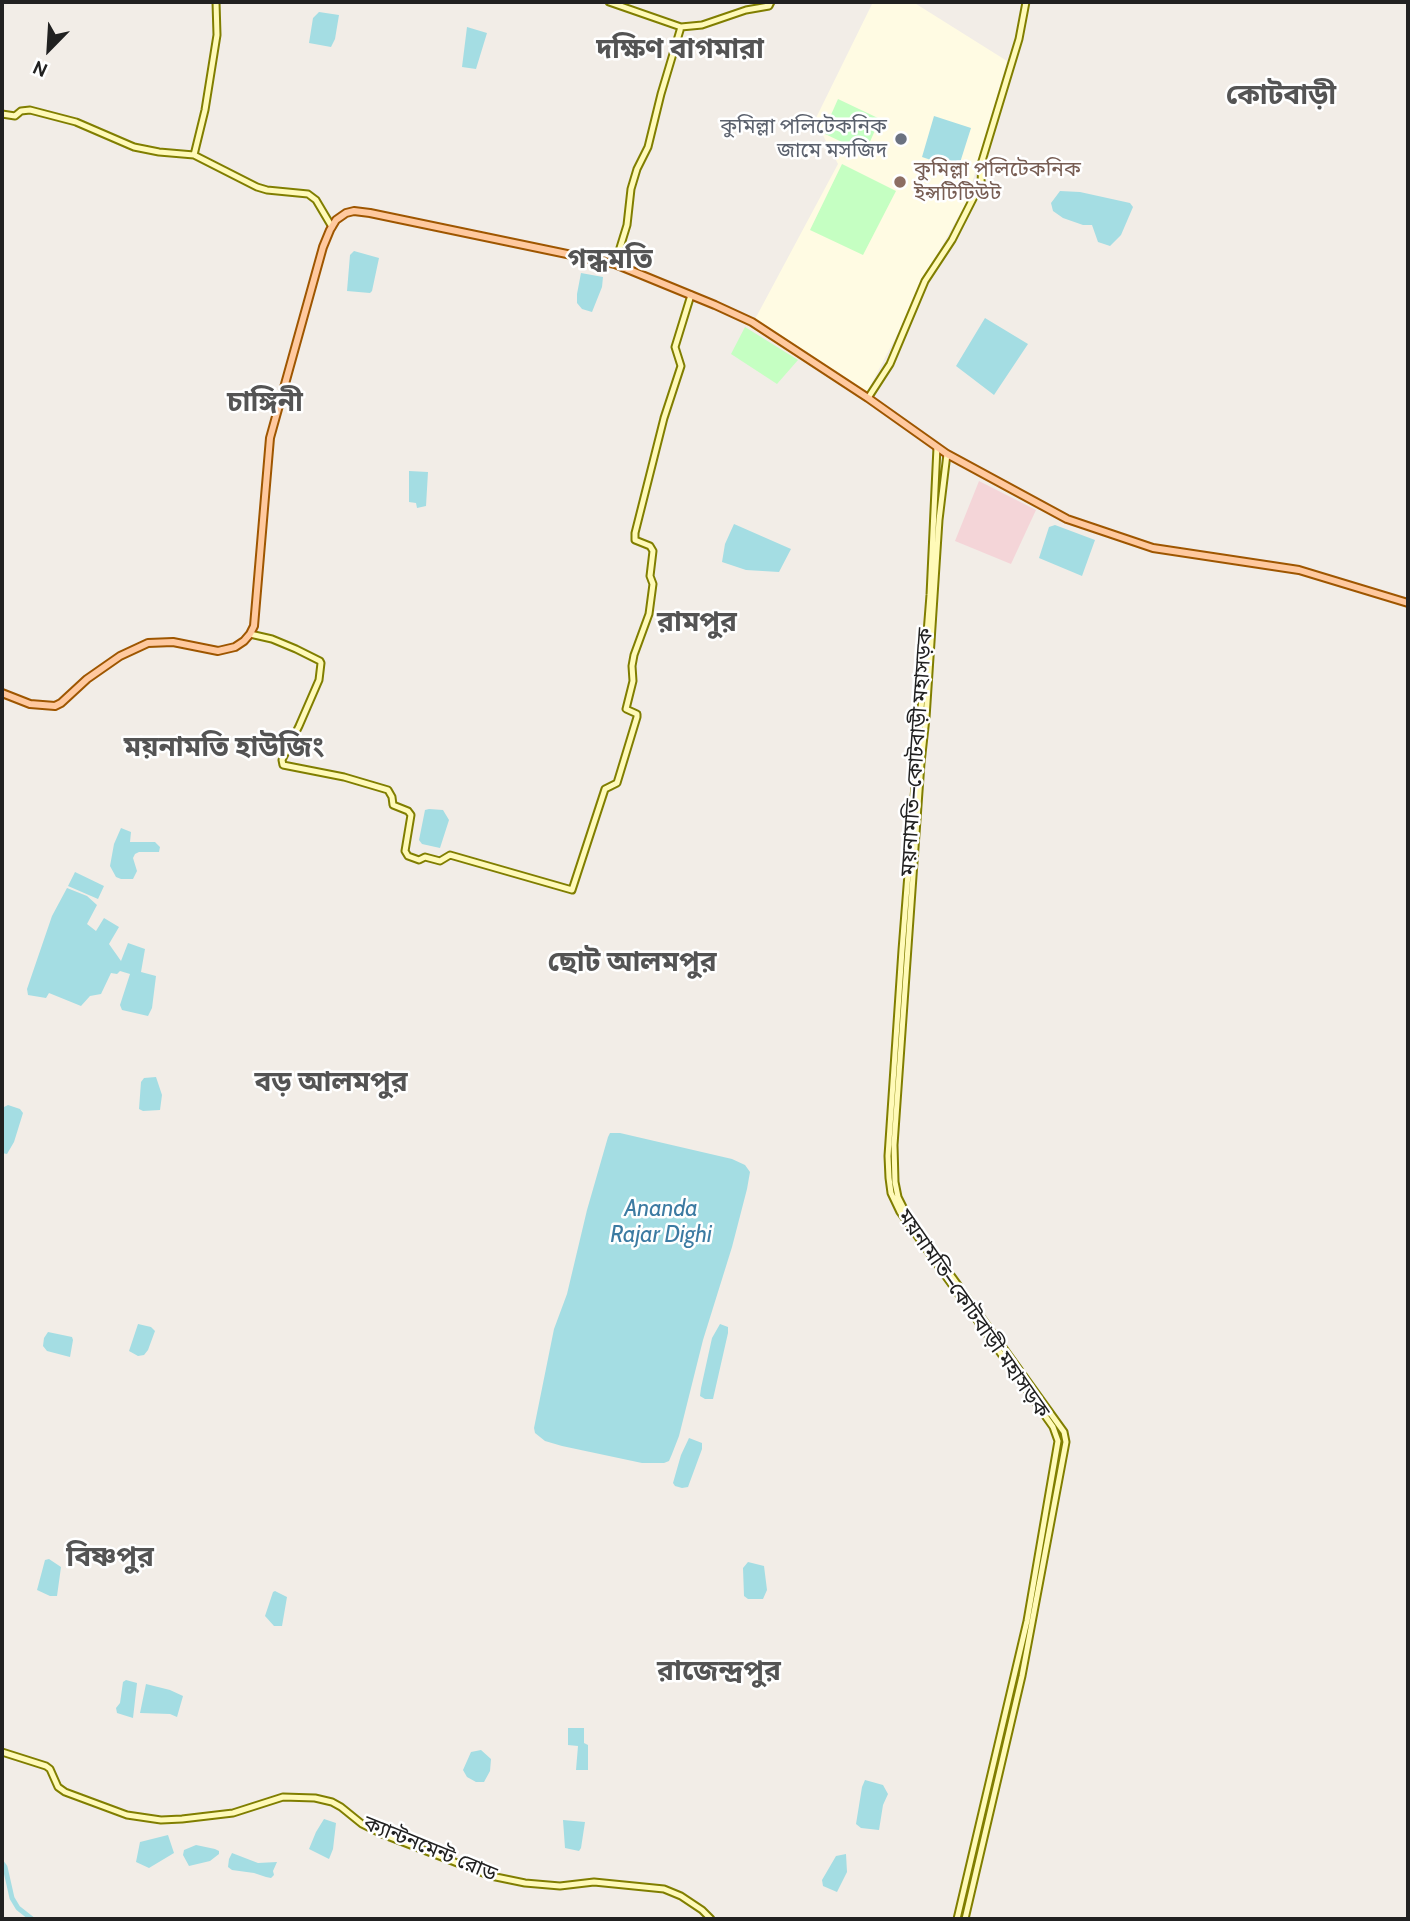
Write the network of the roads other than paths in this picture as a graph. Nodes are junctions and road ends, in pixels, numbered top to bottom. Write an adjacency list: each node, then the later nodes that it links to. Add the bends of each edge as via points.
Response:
1 (216, 2): 7 (main road, via 217,35)
2 (609, 2): 5 (main road)
3 (771, 2): 5 (main road, via 702,25)
4 (1026, 2): 11 (main road, via 982,161 981,183 952,240 931,269 890,364)
5 (681, 27): 9 (main road, via 648,147 634,179 628,225)
6 (2, 114): 7 (main road, via 15,117 30,110 76,122 134,147)
7 (194, 155): 8 (main road, via 257,187 308,194)
8 (332, 227): 9 (main road, via 341,216 360,212); 15 (main road, via 270,438)
9 (615, 264): 10 (main road)
10 (691, 295): 11 (main road, via 752,323); 15 (main road, via 675,347 681,366 635,537 653,551 649,614 634,655 626,709 637,717 617,783 605,789 572,890 450,855 440,862 408,856 411,815 393,805 388,790 284,765 282,760 319,680 321,663 272,639)
11 (868, 398): 12 (main road)
12 (937, 447): 13 (main road); 18 (main road, ময়নামতি–কোটবাড়ী মহাসড়ক, via 889,1178 900,1212 1053,1427 1058,1441 1027,1621)
13 (947, 454): 14 (main road, via 1067,519 1138,544 1299,570); 18 (main road, ময়নামতি–কোটবাড়ী মহাসড়ক, via 918,801 895,1182 906,1213 1065,1435 1022,1676)
14 (1408, 603)
15 (250, 634): 16 (main road, via 235,646 218,651 173,642 148,643 120,656 55,706 30,704)
16 (2, 694)
17 (2, 1752): 19 (main road, ক্যান্টনমেন্ট রোড, via 50,1769 65,1792 127,1815 182,1819 233,1813 283,1797 315,1798 332,1802 382,1834 491,1876 559,1886 594,1882 664,1889)
18 (987, 1809): 20 (main road, ময়নামতি–কোটবাড়ী মহাসড়ক); 21 (main road, ময়নামতি–কোটবাড়ী মহাসড়ক)
19 (711, 1919)
20 (957, 1919)
21 (965, 1919)

